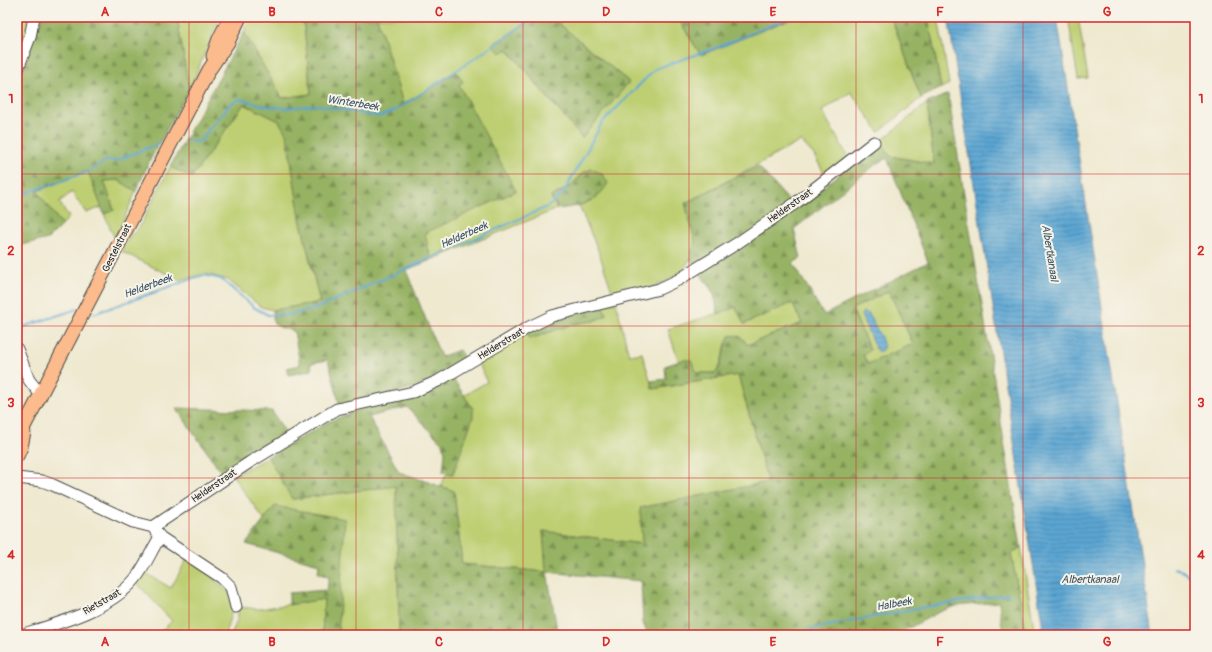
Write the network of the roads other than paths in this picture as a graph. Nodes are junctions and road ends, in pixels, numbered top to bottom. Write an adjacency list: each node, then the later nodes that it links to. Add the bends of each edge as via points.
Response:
1 (34, 17): 5 (street, via 30,37)
2 (230, 17): 4 (main road, Gestelstraat, via 219,39)
3 (240, 17): 4 (main road, Gestelstraat, via 228,42)
4 (209, 70): 8 (main road, Gestelstraat)
5 (17, 71)
6 (874, 142): 13 (street, Helderstraat, via 797,202 678,280 659,288 552,316 438,381 413,392 337,409 250,462)
7 (17, 349): 8 (street, via 29,380)
8 (41, 395): 9 (main road, Gestelstraat)
9 (26, 426): 10 (main road, Gestelstraat); 11 (main road, Gestelstraat)
10 (17, 440)
11 (17, 456)
12 (17, 478): 13 (street, via 42,481 133,522)
13 (153, 527): 14 (street)
14 (160, 537): 15 (street, via 222,578 231,587); 16 (street, Rietstraat, via 135,579 113,598 58,624)
15 (236, 607)
16 (20, 635)

